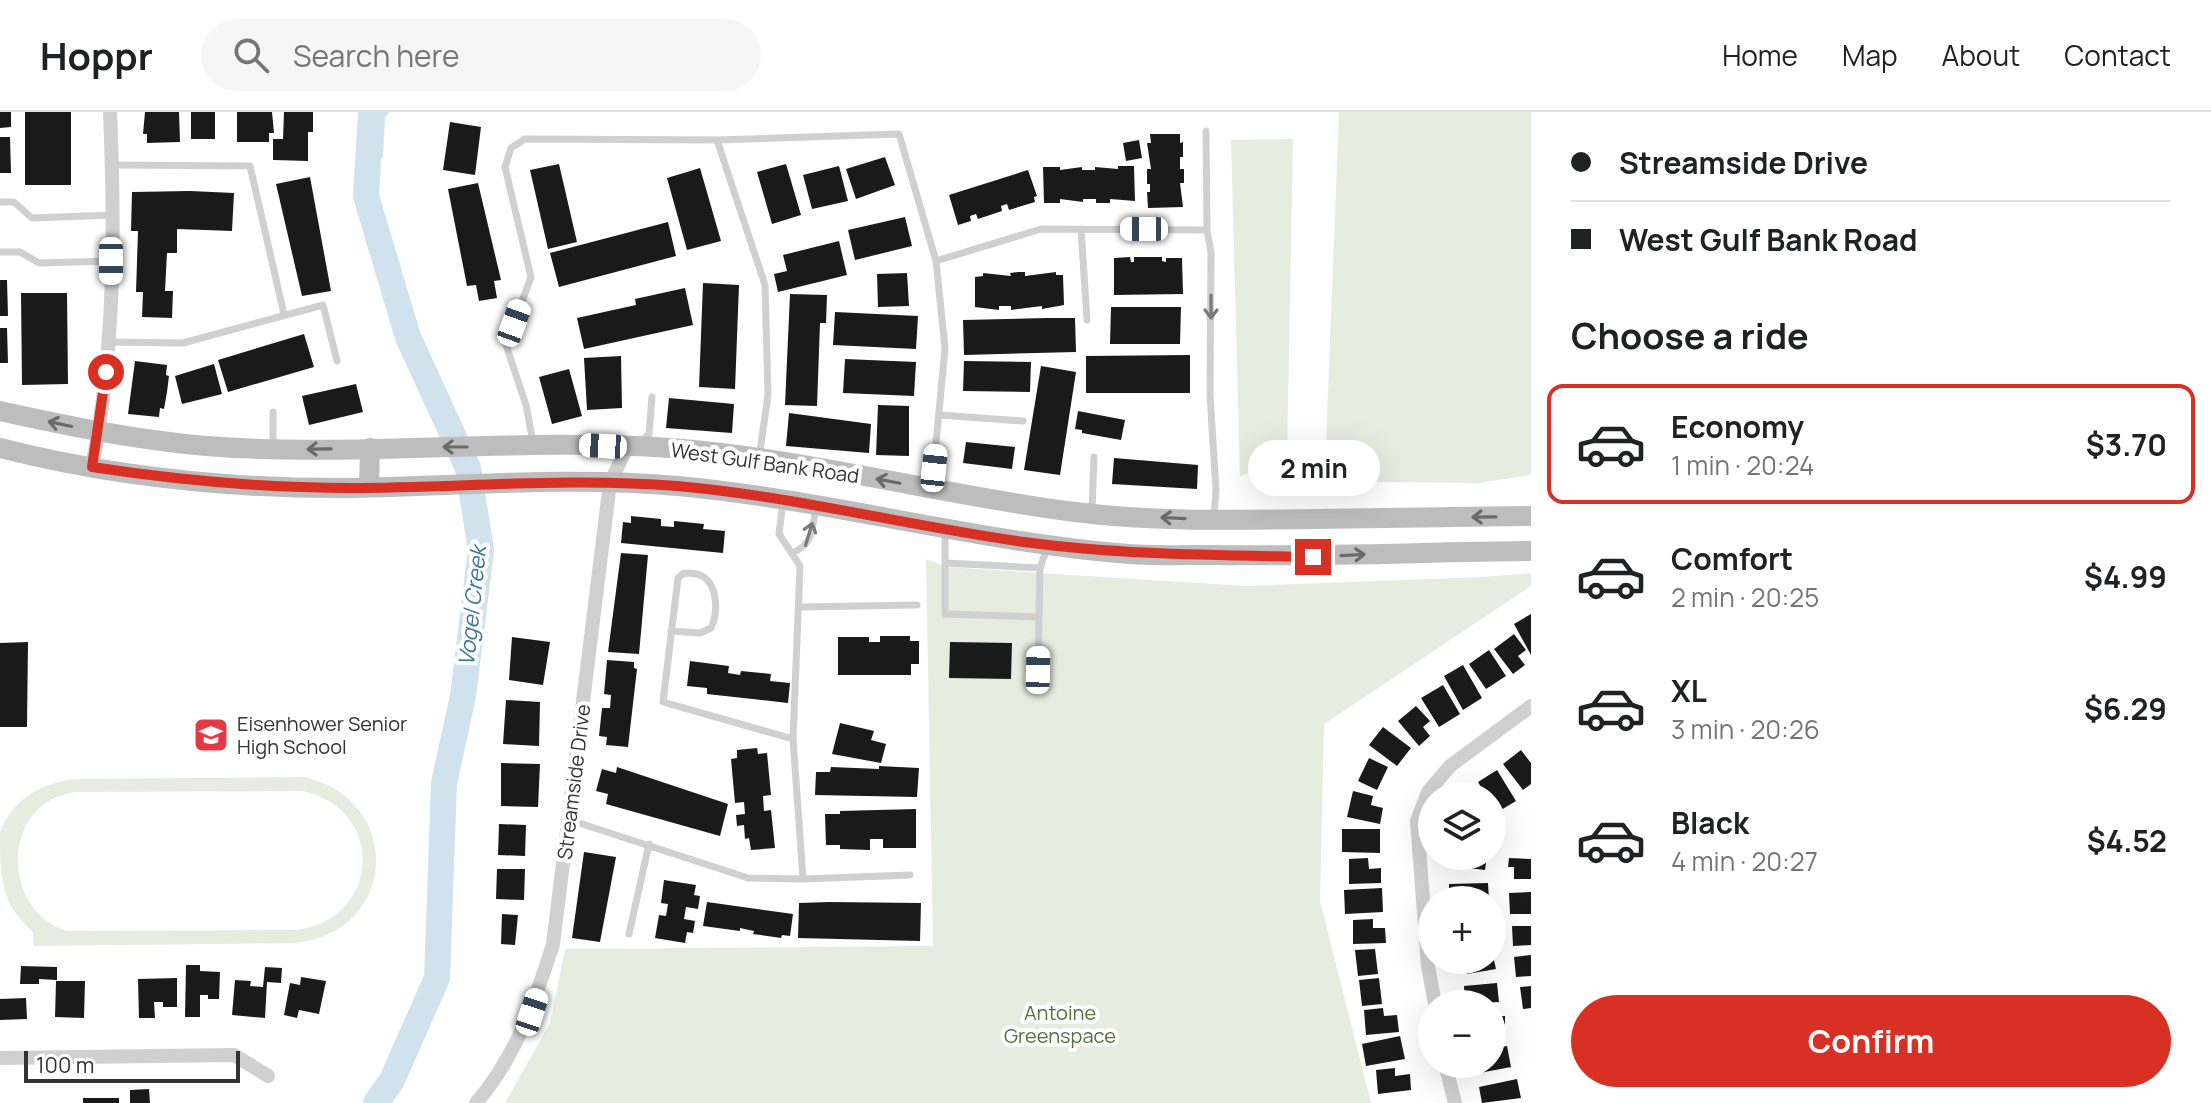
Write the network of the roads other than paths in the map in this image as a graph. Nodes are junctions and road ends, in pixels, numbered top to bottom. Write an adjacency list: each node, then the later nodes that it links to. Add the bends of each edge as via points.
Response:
1 (110, 112): 4 (street)
2 (1206, 131): 8 (lane)
3 (717, 140): 11 (lane, via 899,134); 22 (lane, via 525,139 511,148 505,167 531,277 506,345); 28 (lane, via 765,285 768,395)
4 (112, 165): 6 (street); 12 (lane, via 250,166)
5 (0, 202): 6 (lane, via 14,202 32,218)
6 (112, 215): 10 (street)
7 (1081, 229): 8 (lane); 11 (lane, via 1041,229); 13 (lane)
8 (1207, 230): 37 (lane, one-way to 37)
9 (0, 252): 10 (lane, via 20,252 39,263)
10 (111, 261): 14 (street)
11 (936, 261): 19 (lane, via 945,348)
12 (284, 314): 14 (lane, via 183,343); 15 (lane, via 323,305)
13 (1087, 320)
14 (110, 342): 21 (street)
15 (337, 361)
16 (652, 397): 23 (lane, via 649,434)
17 (0, 411): 21 (main road, West Gulf Bank Road, one-way to 17)
18 (273, 412): 25 (lane)
19 (940, 415): 20 (lane); 32 (lane)
20 (1023, 421)
21 (99, 432): 25 (main road, West Gulf Bank Road, via 206,446); 29 (street)
22 (534, 444): 23 (main road, West Gulf Bank Road); 26 (main road, West Gulf Bank Road, one-way to 26)
23 (627, 447): 28 (main road, West Gulf Bank Road); 30 (street, Streamside Drive)
24 (0, 448): 29 (main road, West Gulf Bank Road)
25 (273, 448): 26 (main road, West Gulf Bank Road, one-way to 25)
26 (370, 448): 31 (main road)
27 (1094, 457): 35 (lane)
28 (759, 458): 32 (main road, West Gulf Bank Road, one-way to 28)
29 (92, 467): 31 (main road, West Gulf Bank Road, via 151,477)
30 (610, 483): 31 (main road, West Gulf Bank Road); 33 (main road, West Gulf Bank Road); 53 (street, Streamside Drive)
31 (369, 487)
32 (932, 489): 35 (main road, West Gulf Bank Road); 39 (main road)
33 (783, 501): 34 (main road, West Gulf Bank Road); 42 (lane, via 779,534)
34 (816, 507): 39 (main road, West Gulf Bank Road); 42 (lane, one-way to 34, via 809,541)
35 (1092, 513): 37 (main road, West Gulf Bank Road, one-way to 35)
36 (1531, 516): 38 (main road, West Gulf Bank Road, one-way to 38)
37 (1214, 519): 38 (main road, West Gulf Bank Road)
38 (1279, 520): 43 (main road)
39 (936, 528): 40 (main road, West Gulf Bank Road); 44 (lane)
40 (1048, 545): 43 (main road, West Gulf Bank Road, via 1131,554); 45 (lane)
41 (1531, 551): 43 (main road, West Gulf Bank Road, one-way to 41)
42 (792, 553): 47 (lane, via 800,566)
43 (1281, 557)
44 (945, 563): 45 (lane); 48 (lane, via 945,614)
45 (1040, 568): 48 (lane)
46 (917, 605): 47 (lane)
47 (799, 607): 52 (lane)
48 (1039, 617): 50 (lane)
49 (671, 631): 49 (lane, via 678,578 701,574 715,595 711,628 700,633); 52 (lane, via 663,702)
50 (1038, 670)
51 (1531, 706): 58 (street, via 1450,766 1428,792 1417,821)
52 (793, 739): 56 (lane)
53 (570, 820): 54 (lane); 62 (street, Streamside Drive, via 553,944 532,1012 494,1082)
54 (649, 844): 56 (lane, via 748,878); 57 (lane)
55 (910, 875): 56 (lane)
56 (803, 879)
57 (629, 934)
58 (1432, 990)
59 (0, 1058): 60 (street, via 234,1055)
60 (268, 1076)
61 (1449, 1078): 63 (street)
62 (476, 1103)
63 (1455, 1103)

